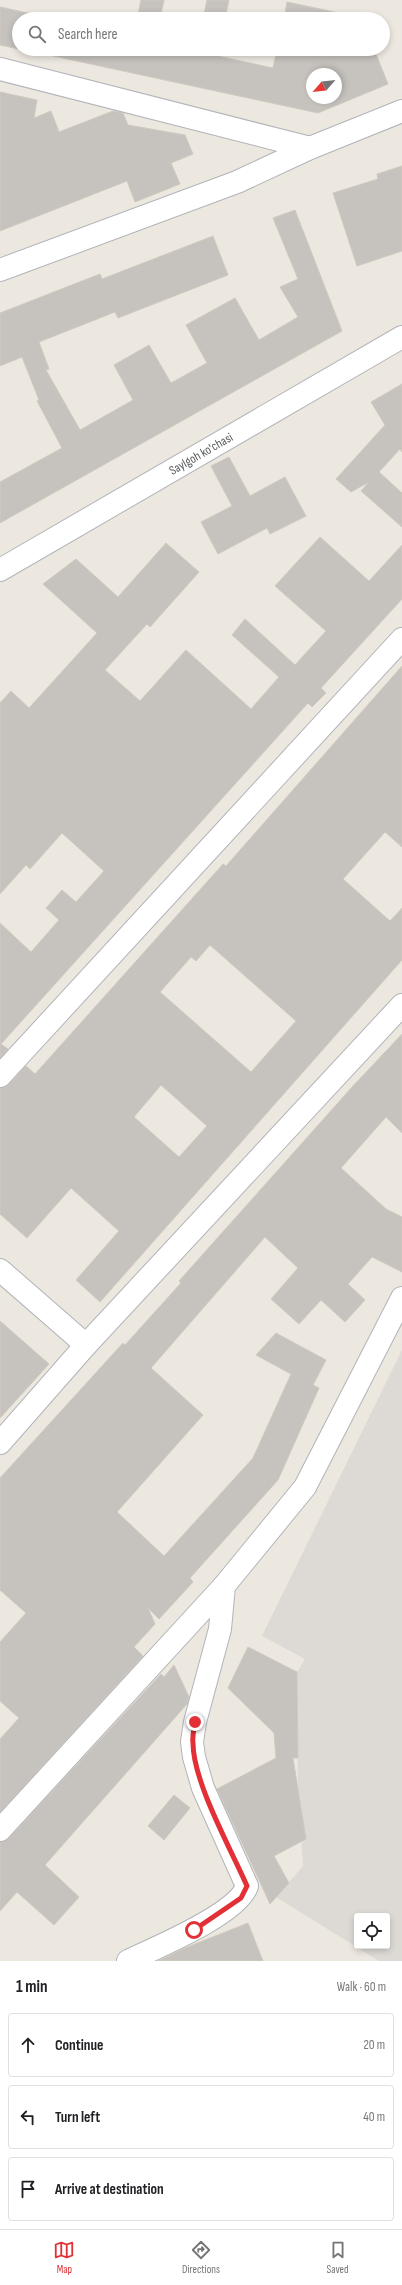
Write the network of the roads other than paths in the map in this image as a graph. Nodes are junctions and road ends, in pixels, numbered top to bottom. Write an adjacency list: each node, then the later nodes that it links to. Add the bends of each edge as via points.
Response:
1 (0, 69): 3 (street)
2 (402, 111): 3 (street)
3 (310, 148): 4 (street, via 237,182)
4 (0, 270)
5 (402, 337): 6 (street, Saylgoh ko'chasi)
6 (0, 570)
7 (402, 639): 9 (street)
8 (402, 1005): 12 (street)
9 (0, 1076)
10 (0, 1270): 12 (street)
11 (402, 1298): 14 (street, via 305,1487)
12 (86, 1345): 13 (street)
13 (0, 1443)
14 (224, 1586): 15 (street); 16 (street, via 220,1629 192,1742 204,1788 247,1886 241,1898 194,1930)
15 (0, 1830)
16 (128, 1961)

